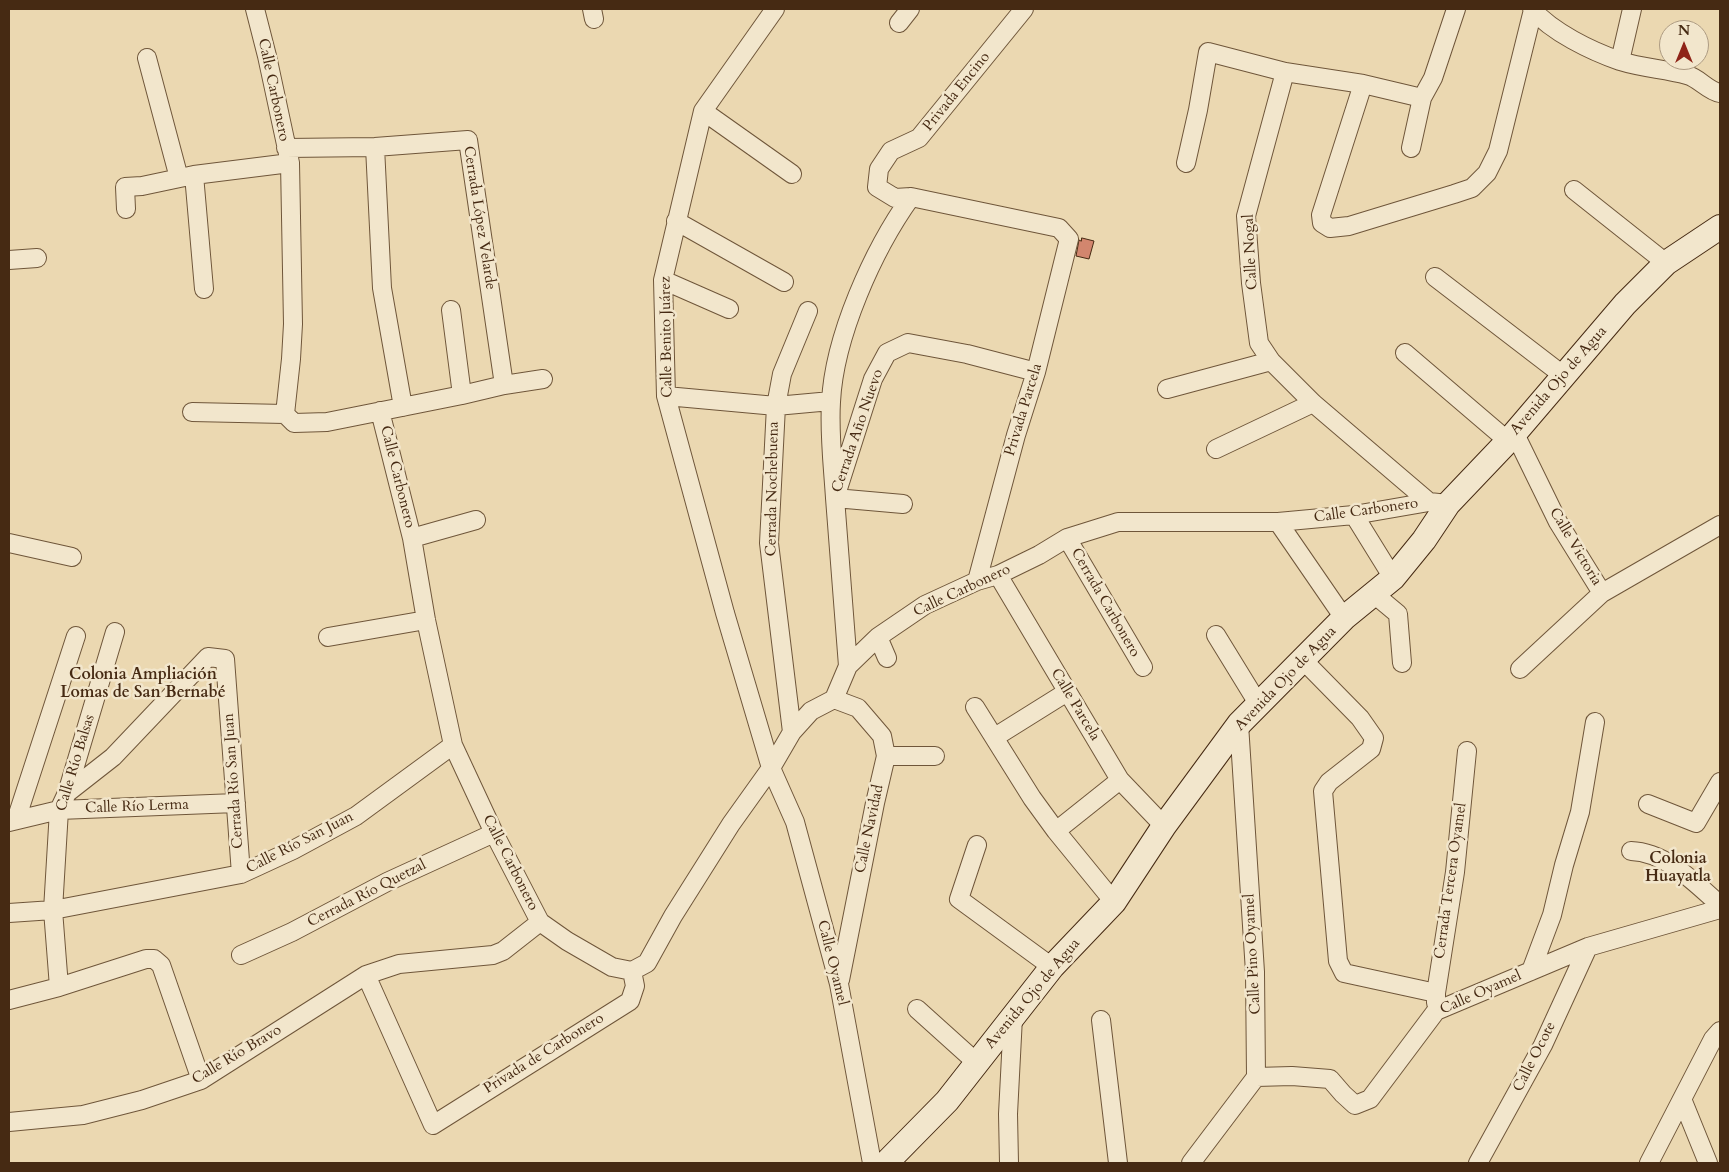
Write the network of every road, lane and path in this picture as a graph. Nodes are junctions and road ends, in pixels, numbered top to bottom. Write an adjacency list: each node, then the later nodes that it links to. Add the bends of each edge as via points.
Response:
1 (255, 9): 18 (street, Calle Carbonero)
2 (775, 9): 15 (street, Calle Benito Juárez)
3 (910, 9): 8 (street)
4 (1024, 9): 23 (street, Privada Encino, via 919,138 890,152 879,169 877,186 895,198)
5 (1456, 9): 14 (street)
6 (1532, 9): 10 (street, via 1576,42); 12 (street, via 1498,151 1487,173 1472,188 1350,226 1330,228 1322,223 1322,215)
7 (1632, 9): 10 (street)
8 (900, 23)
9 (147, 58): 21 (street)
10 (1620, 61): 13 (street, via 1690,75)
11 (1285, 72): 12 (street); 19 (street, via 1208,52); 38 (street, Calle Nogal, via 1246,216 1259,343)
12 (1363, 84): 14 (street)
13 (1720, 93)
14 (1422, 98): 17 (street)
15 (703, 110): 20 (street); 25 (street, Calle Benito Juárez)
16 (375, 147): 18 (street, Cerrada López Velarde); 42 (street, Cerrada López Velarde, via 468,140); 48 (street, via 382,288)
17 (1411, 148)
18 (288, 156): 21 (street, Cerrada López Velarde); 52 (street, Calle Carbonero, via 293,324)
19 (1186, 163)
20 (792, 174)
21 (186, 177): 24 (street, Cerrada López Velarde, via 125,187); 33 (street)
22 (1574, 190): 29 (street)
23 (910, 198): 39 (street, Privada Parcela, via 1058,228 1069,239); 46 (street, via 882,242 852,311 836,363)
24 (126, 209)
25 (676, 221): 31 (street, Calle Benito Juárez); 32 (street)
26 (1720, 227): 29 (street, Avenida Ojo de Agua)
27 (37, 258): 28 (street)
28 (9, 260)
29 (1666, 263): 40 (street, Avenida Ojo de Agua, via 1625,304)
30 (1435, 277): 40 (street)
31 (663, 280): 34 (street); 45 (street, Calle Benito Juárez)
32 (784, 282)
33 (204, 288)
34 (729, 309)
35 (451, 310): 44 (street)
36 (808, 311): 49 (street, Cerrada Nochebuena, via 782,374)
37 (1405, 353): 53 (street)
38 (1270, 361): 43 (street); 47 (street, Calle Nogal)
39 (1036, 372): 55 (street, Cerrada Año Nuevo, via 908,343 887,353 873,379); 68 (street, Privada Parcela)
40 (1564, 376): 53 (street, Avenida Ojo de Agua)
41 (543, 379): 42 (street)
42 (504, 385): 44 (street)
43 (1167, 389)
44 (462, 395): 48 (street)
45 (666, 396): 49 (street); 96 (street, Calle Benito Juárez)
46 (831, 401): 49 (street); 55 (street)
47 (1314, 403): 54 (street); 56 (street, Calle Nogal)
48 (403, 406): 50 (street)
49 (776, 406): 90 (street, Cerrada Nochebuena, via 769,543)
50 (380, 411): 52 (street, Calle Carbonero, via 300,424); 62 (street, Calle Carbonero)
51 (192, 412): 52 (street)
52 (285, 414)
53 (1511, 437): 56 (street, Avenida Ojo de Agua); 69 (street, Calle Victoria)
54 (1216, 449)
55 (835, 498): 57 (street); 81 (street, Cerrada Año Nuevo)
56 (1439, 503): 58 (street, Calle Carbonero); 67 (street, Avenida Ojo de Agua, via 1424,540)
57 (903, 504)
58 (1354, 515): 60 (street, Calle Carbonero); 67 (street)
59 (476, 520): 62 (street)
60 (1278, 522): 63 (street, Calle Carbonero, via 1118,522); 71 (street)
61 (1720, 525): 69 (street, Calle Victoria)
62 (412, 538): 72 (street, Calle Carbonero)
63 (1067, 538): 66 (street, Calle Carbonero); 82 (street, Cerrada Carbonero)
64 (9, 543): 65 (street)
65 (72, 557)
66 (998, 575): 68 (street, Calle Carbonero); 84 (street, Calle Parcela)
67 (1393, 578): 70 (street, Avenida Ojo de Agua)
68 (977, 581): 77 (street, Calle Carbonero, via 925,605)
69 (1602, 593): 83 (street)
70 (1374, 594): 71 (street, Avenida Ojo de Agua); 80 (street, via 1398,614)
71 (1344, 618): 79 (street, Avenida Ojo de Agua)
72 (426, 620): 76 (street); 92 (street, Calle Carbonero)
73 (115, 632): 99 (street, Calle Río Balsas)
74 (1216, 635): 86 (street)
75 (76, 636): 103 (street)
76 (328, 637)
77 (878, 637): 78 (street); 81 (street, Calle Carbonero)
78 (887, 658)
79 (1304, 660): 86 (street, Avenida Ojo de Agua); 124 (street, via 1360,718 1374,738 1371,749 1329,782 1323,791 1338,961 1344,973)
80 (1402, 663)
81 (848, 666): 85 (street, Calle Carbonero)
82 (1143, 667)
83 (1520, 669)
84 (1068, 692): 91 (street); 97 (street, Calle Parcela)
85 (834, 700): 90 (street, via 811,711); 94 (street, Calle Navidad, via 858,708 882,736)
86 (1259, 704): 89 (street, Avenida Ojo de Agua)
87 (975, 707): 91 (street)
88 (1595, 722): 119 (street, via 1580,812 1552,915)
89 (1239, 724): 104 (street, Avenida Ojo de Agua); 132 (street, Calle Pino Oyamel, via 1255,972)
90 (792, 732): 96 (street)
91 (994, 737): 105 (street)
92 (453, 745): 106 (street, Calle Carbonero); 109 (street, Calle Río San Juan, via 356,816)
93 (1467, 751): 124 (street, Cerrada Tercera Oyamel, via 1455,872)
94 (886, 756): 95 (street); 122 (street, Calle Navidad)
95 (935, 756)
96 (771, 768): 120 (street, via 731,824 647,963); 122 (street, Calle Oyamel, via 795,822)
97 (1120, 780): 104 (street, Calle Parcela); 105 (street)
98 (1720, 782): 101 (street, via 1696,822)
99 (67, 792): 100 (street, Cerrada Río San Juan, via 113,757 208,657 225,659); 102 (street, Calle Río Balsas)
100 (236, 803): 102 (street, Calle Río Lerma); 109 (street, Cerrada Río San Juan)
101 (1648, 804)
102 (59, 810): 103 (street, Calle Río Lerma); 113 (street, Calle Río Balsas)
103 (12, 821)
104 (1164, 826): 110 (street, Avenida Ojo de Agua)
105 (1056, 831): 110 (street)
106 (494, 833): 115 (street, Calle Carbonero); 117 (street, Cerrada Río Quetzal)
107 (977, 845): 118 (street, via 959,899)
108 (1631, 851): 111 (street, via 1642,851 1665,861)
109 (241, 874): 113 (street, Calle Río San Juan)
110 (1114, 902): 118 (street, Avenida Ojo de Agua)
111 (1720, 905)
112 (1720, 909): 116 (street, Calle Oyamel)
113 (53, 910): 114 (street, Calle Río San Juan); 123 (street, Calle Río Balsas)
114 (9, 913)
115 (540, 922): 120 (street, Calle Carbonero, via 612,967); 121 (street, Calle Río Bravo, via 493,955 399,964)
116 (1588, 947): 119 (street, Calle Oyamel); 141 (street, Calle Ocote, via 1543,1044)
117 (241, 955)
118 (1052, 968): 128 (street, Avenida Ojo de Agua)
119 (1531, 970): 127 (street, Calle Oyamel)
120 (632, 971): 121 (street, Privada de Carbonero, via 635,986 630,1000 434,1125)
121 (366, 975): 133 (street, Calle Río Bravo)
122 (839, 984): 136 (street, Calle Oyamel)
123 (58, 987): 125 (street); 133 (street, via 154,959 161,966)
124 (1436, 993): 127 (street, Cerrada Tercera Oyamel)
125 (9, 1000)
126 (917, 1009): 131 (street)
127 (1436, 1011): 132 (street, Calle Oyamel, via 1370,1099 1354,1105 1330,1079)
128 (1013, 1017): 131 (street, Avenida Ojo de Agua); 138 (street, via 1008,1114)
129 (1101, 1020): 139 (street)
130 (1720, 1031): 134 (street)
131 (977, 1063): 137 (street, Avenida Ojo de Agua, via 947,1101)
132 (1256, 1077): 140 (street)
133 (201, 1080): 135 (street, Calle Río Bravo, via 83,1115)
134 (1682, 1100): 142 (street); 143 (street)
135 (9, 1122)
136 (872, 1163)
137 (886, 1163)
138 (1010, 1163)
139 (1118, 1163)
140 (1191, 1163)
141 (1478, 1163)
142 (1649, 1163)
143 (1708, 1163)

